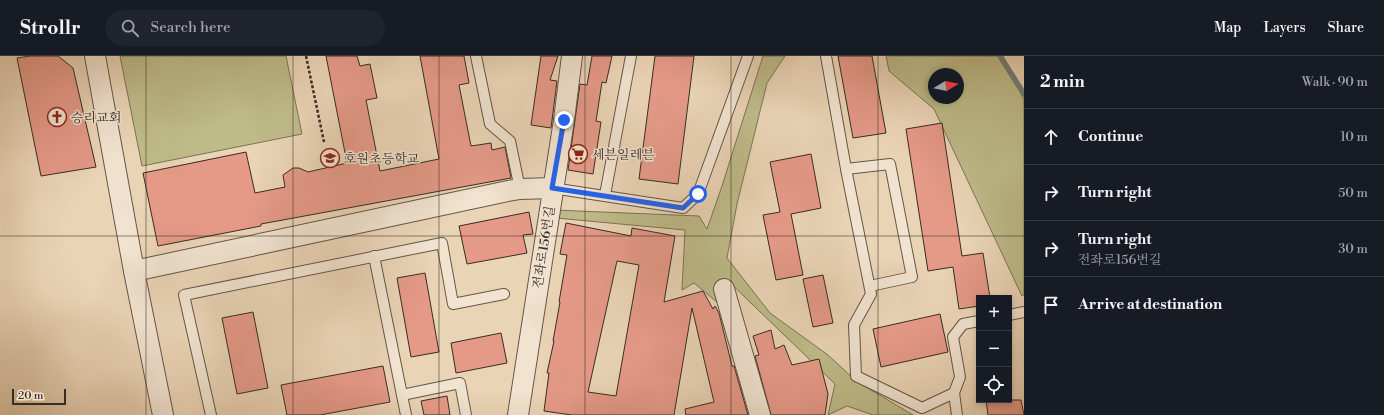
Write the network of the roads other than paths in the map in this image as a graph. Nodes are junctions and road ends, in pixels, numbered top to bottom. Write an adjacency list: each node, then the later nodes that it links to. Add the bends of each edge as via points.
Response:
1 (95, 56): 12 (street)
2 (476, 56): 9 (lane, via 490,124 510,141)
3 (572, 56): 8 (street, 전좌로156번길)
4 (631, 56): 10 (lane)
5 (748, 56): 10 (lane, via 698,194 683,208)
6 (826, 56): 7 (lane)
7 (846, 169): 13 (lane); 13 (lane, via 890,164 912,277)
8 (552, 188): 9 (street); 10 (lane); 25 (street, 전좌로156번길)
9 (520, 189): 12 (street)
10 (605, 195)
11 (374, 256): 15 (lane, via 442,243 453,304); 20 (lane); 22 (lane, via 184,294)
12 (134, 271): 21 (street)
13 (870, 286): 19 (lane, via 872,294 854,326 856,376 922,408)
14 (724, 289): 26 (street)
15 (504, 294)
16 (1024, 312): 17 (lane)
17 (1012, 314)
18 (976, 322): 19 (lane, via 964,324 953,337 960,377)
19 (954, 393): 27 (lane)
20 (402, 394): 23 (lane); 24 (lane, via 460,383)
21 (163, 415)
22 (211, 415)
23 (406, 415)
24 (466, 415)
25 (518, 415)
26 (760, 415)
27 (958, 415)

